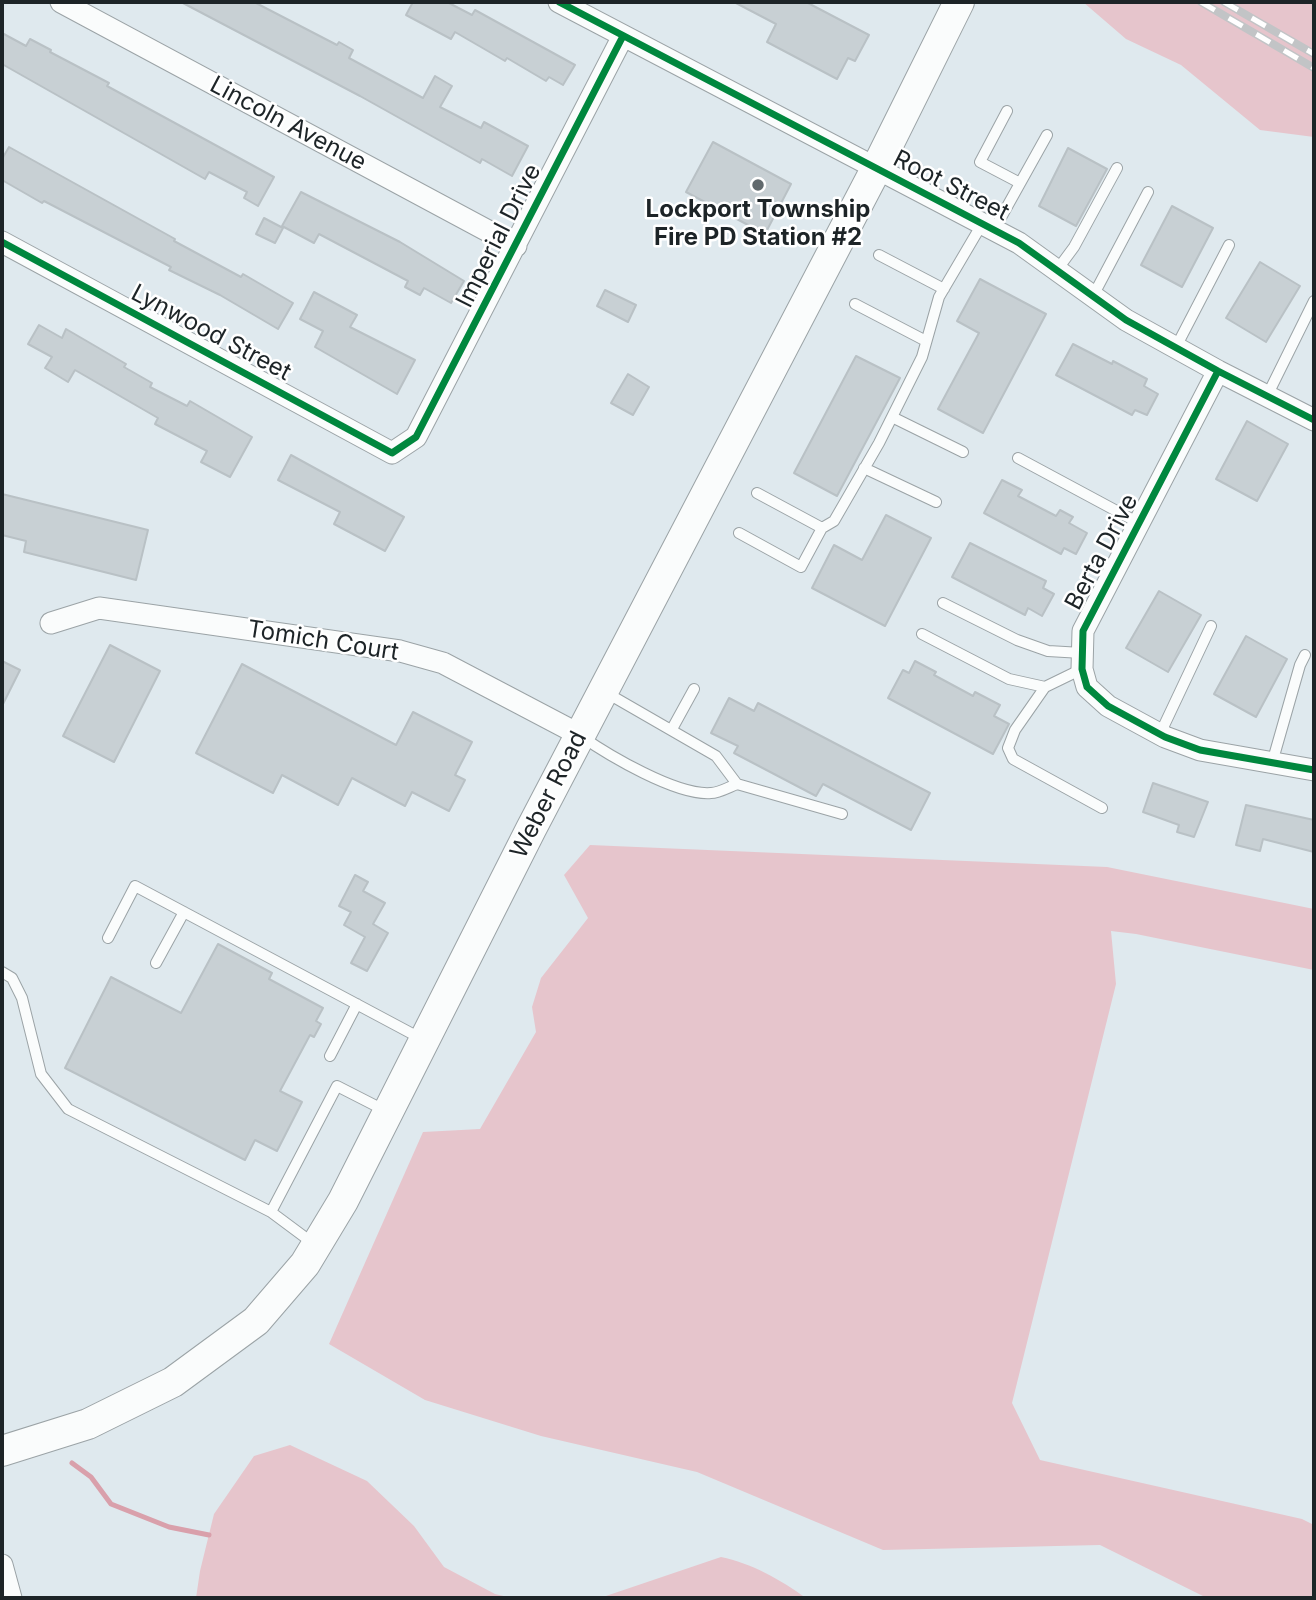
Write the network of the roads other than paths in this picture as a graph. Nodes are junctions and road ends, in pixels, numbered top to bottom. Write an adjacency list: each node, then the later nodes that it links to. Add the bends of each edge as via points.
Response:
1 (61, 2): 14 (street, Lincoln Avenue)
2 (559, 2): 4 (street, Root Street)
3 (959, 2): 8 (main road, Weber Road)
4 (623, 36): 8 (street, Root Street); 14 (street, Imperial Drive)
5 (1007, 111): 9 (lane, via 980,162)
6 (1047, 135): 9 (lane)
7 (1117, 168): 16 (lane)
8 (876, 169): 11 (street, Root Street); 44 (main road, Weber Road)
9 (1020, 183): 11 (lane)
10 (1148, 192): 18 (lane)
11 (988, 227): 16 (street, Root Street); 17 (lane)
12 (2, 242): 27 (street, Lynwood Street, via 392,453)
13 (1229, 245): 22 (lane)
14 (516, 246): 27 (street, Imperial Drive, via 416,438)
15 (879, 256): 17 (lane)
16 (1057, 270): 18 (street, Root Street)
17 (944, 289): 21 (lane)
18 (1093, 296): 22 (street, Root Street)
19 (1314, 301): 24 (lane)
20 (855, 304): 21 (lane)
21 (926, 341): 25 (lane)
22 (1175, 347): 23 (street, Root Street)
23 (1218, 371): 24 (street, Root Street); 33 (street, Berta Drive)
24 (1267, 396): 26 (street, Root Street)
25 (892, 417): 28 (lane); 30 (lane)
26 (1314, 420)
27 (402, 447)
28 (963, 452)
29 (1018, 458): 33 (lane)
30 (864, 468): 32 (lane); 34 (lane, via 834,522)
31 (757, 493): 34 (lane)
32 (936, 502)
33 (1139, 523): 41 (street, Berta Drive, via 1083,631)
34 (822, 527): 35 (lane, via 802,567)
35 (739, 533)
36 (943, 603): 41 (lane, via 1017,640)
37 (51, 623): 47 (street, Tomich Court, via 99,608 400,651 443,663)
38 (1211, 626): 46 (lane)
39 (922, 634): 42 (lane, via 1009,679)
40 (1305, 655): 48 (lane)
41 (1082, 661): 42 (lane); 46 (street, via 1087,687 1108,706)
42 (1045, 687): 51 (lane, via 1015,730 1008,748 1013,759)
43 (694, 689): 45 (lane)
44 (603, 691): 45 (lane); 47 (main road, Weber Road)
45 (672, 729): 50 (lane, via 716,756)
46 (1160, 734): 48 (street, via 1200,750)
47 (580, 735): 50 (lane, via 677,788 711,793); 58 (main road, Weber Road)
48 (1272, 763): 49 (street)
49 (1314, 771)
50 (737, 784): 52 (lane)
51 (1102, 807)
52 (842, 814)
53 (184, 912): 54 (lane, via 135,886); 55 (lane); 57 (lane)
54 (107, 938)
55 (156, 963)
56 (2, 972): 61 (lane, via 12,978 22,998 41,1074 68,1109)
57 (357, 1004): 58 (lane); 59 (lane)
58 (424, 1041): 60 (main road, Weber Road)
59 (330, 1056)
60 (388, 1112): 61 (lane, via 337,1086); 62 (main road, Weber Road)
61 (271, 1212): 62 (lane)
62 (317, 1245): 63 (main road, Weber Road, via 256,1321 173,1382 88,1424)
63 (2, 1451)
64 (2, 1564): 65 (street)
65 (11, 1598)

